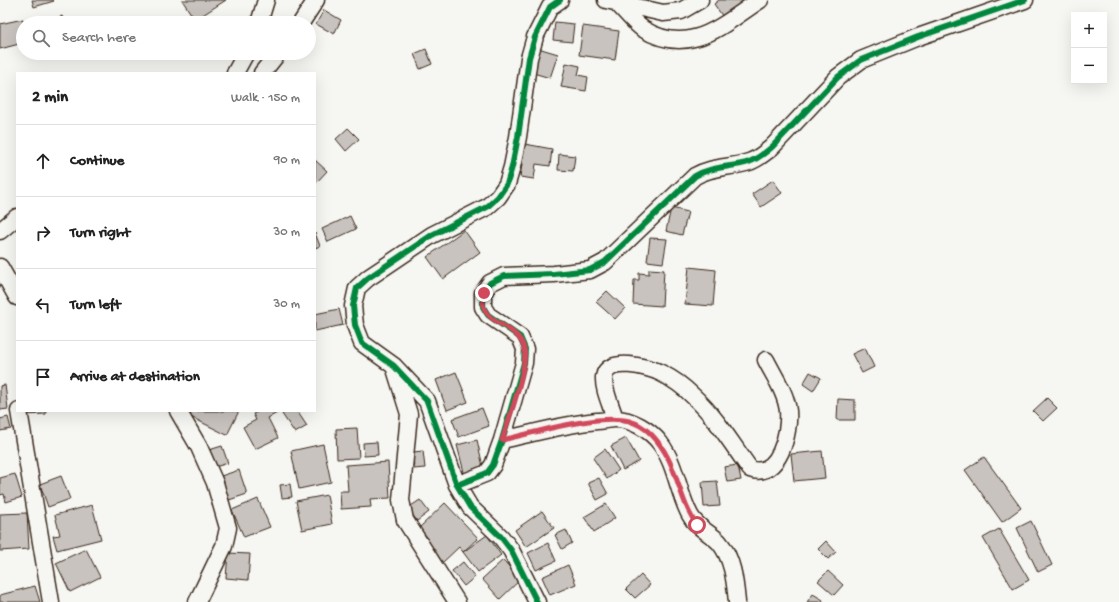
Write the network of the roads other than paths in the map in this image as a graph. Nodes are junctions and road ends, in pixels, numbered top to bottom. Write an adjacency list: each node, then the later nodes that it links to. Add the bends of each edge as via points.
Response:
1 (266, 0): 8 (street)
2 (316, 0): 9 (street)
3 (560, 0): 19 (street, via 550,7 535,37 529,58 512,167 503,190 487,207 432,235 357,288 353,306 355,325 362,343)
4 (700, 0): 7 (street, via 681,11 663,13)
5 (760, 0): 7 (street, via 724,26 704,36 682,41 660,37 642,29)
6 (1026, 0): 23 (street, via 885,50 849,68 760,157 748,162 705,170 695,176 604,262 590,270 504,276 490,283 484,293 484,307 488,315 520,337 525,349 524,363)
7 (612, 1)
8 (261, 16)
9 (306, 16)
10 (242, 60): 12 (street)
11 (272, 60): 13 (street)
12 (236, 72)
13 (263, 72)
14 (16, 218): 15 (street)
15 (0, 231)
16 (0, 267): 17 (street)
17 (16, 295)
18 (766, 360): 22 (street, via 783,394 788,410 788,429 782,451 773,465 765,470 750,469 694,397 677,382 660,372 627,364 615,365 608,370 604,376 605,386)
19 (394, 366): 24 (street, via 427,400); 27 (street, via 408,414 401,500 404,520)
20 (19, 412): 25 (street)
21 (179, 412): 26 (street, via 199,446 215,483 228,528 224,546)
22 (615, 419): 23 (street, via 580,423); 29 (street, via 630,421 646,430 660,443 670,461 690,516 697,525 719,542 727,554 734,574)
23 (502, 440): 24 (street, via 488,473)
24 (457, 485): 28 (street, via 470,507 511,550)
25 (51, 602)
26 (198, 602)
27 (457, 602)
28 (537, 602)
29 (737, 602)

